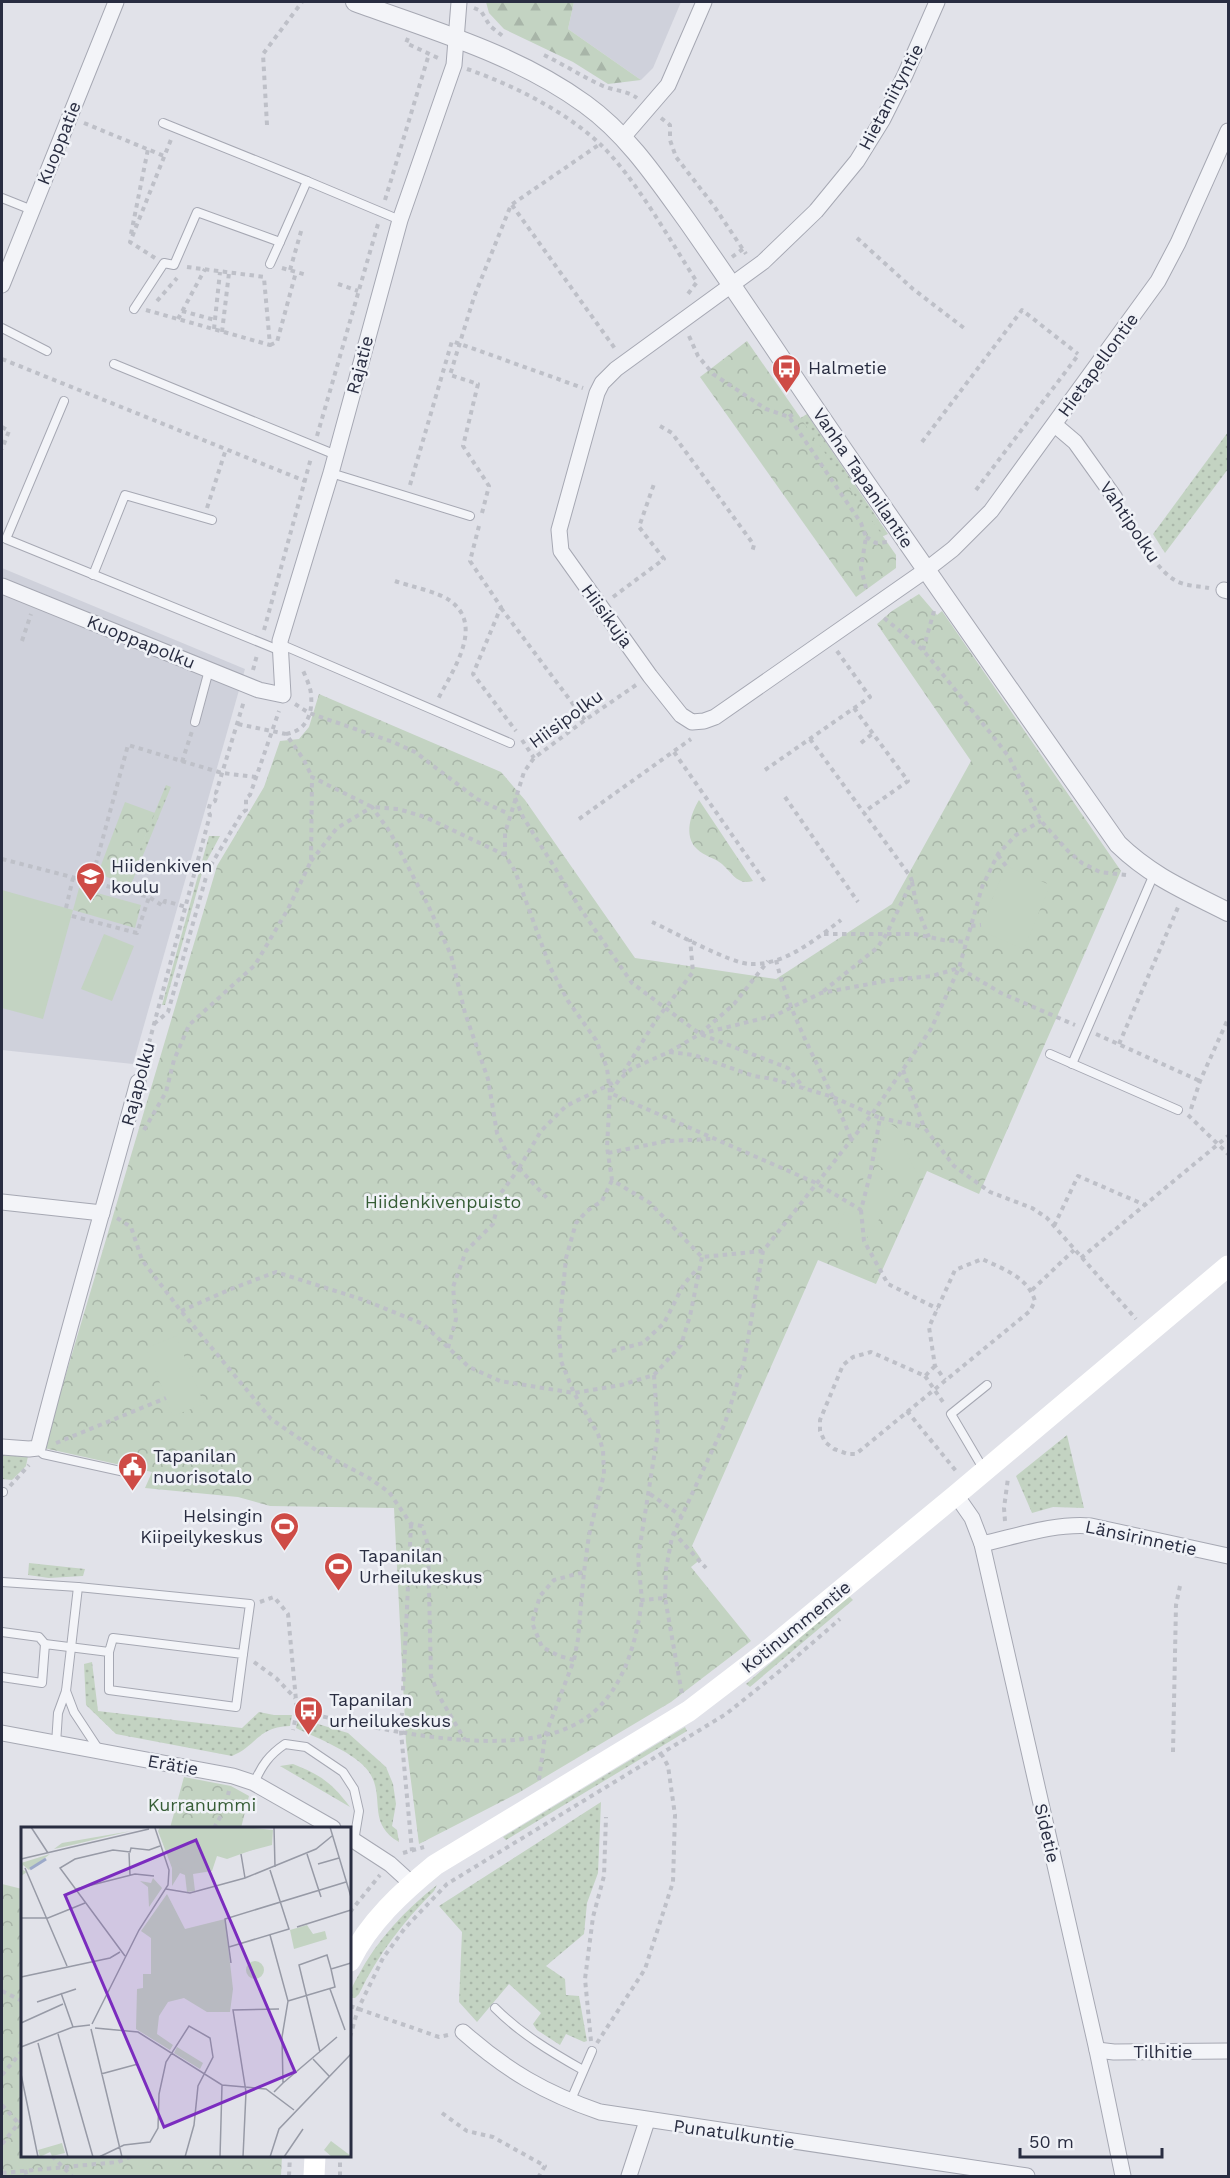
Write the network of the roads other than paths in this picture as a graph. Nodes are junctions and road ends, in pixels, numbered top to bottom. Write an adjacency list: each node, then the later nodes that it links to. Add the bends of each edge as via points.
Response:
1 (116, 2): 12 (street, Kuoppatie)
2 (355, 2): 6 (street, Vanha Tapanilantie)
3 (459, 2): 6 (street, Rajatie)
4 (704, 2): 9 (street, via 668,85)
5 (938, 2): 17 (street, Hietaniityntie, via 887,110 857,161 816,212)
6 (457, 38): 9 (street, Vanha Tapanilantie, via 540,76 585,104); 13 (street, Rajatie, via 454,64)
7 (164, 123): 10 (lane)
8 (1228, 131): 23 (street, Hietapellontie, via 1158,282)
9 (624, 136): 17 (street, Vanha Tapanilantie)
10 (308, 181): 13 (lane); 14 (lane)
11 (2, 198): 12 (lane)
12 (32, 210): 16 (street, Kuoppatie)
13 (400, 220): 24 (street, Rajatie)
14 (280, 242): 15 (lane); 18 (lane, via 197,212 174,265 164,263)
15 (270, 264)
16 (2, 285)
17 (731, 286): 29 (street, Vanha Tapanilantie); 29 (street, Hiisikuja, via 602,383 559,530 561,551 650,676 681,715 692,722 715,717 870,599)
18 (135, 308)
19 (2, 328): 20 (lane)
20 (47, 351)
21 (114, 364): 24 (lane)
22 (63, 401): 30 (lane, via 6,539)
23 (1054, 426): 26 (street, Vahtipolku, via 1075,442); 29 (street, Hietapellontie, via 991,511)
24 (336, 455): 25 (street, Rajatie)
25 (329, 481): 27 (lane, via 407,497); 32 (street, Rajatie)
26 (1115, 498)
27 (470, 516)
28 (208, 519): 30 (lane, via 125,495)
29 (926, 570): 37 (street, Vanha Tapanilantie, via 1118,844)
30 (93, 575): 32 (lane, via 260,643)
31 (2, 585): 33 (street, Kuoppapolku)
32 (281, 647): 34 (street, Rajatie); 36 (lane)
33 (209, 670): 34 (street, Kuoppapolku); 35 (lane)
34 (283, 695)
35 (195, 722)
36 (510, 743)
37 (1154, 874): 38 (street, Vanha Tapanilantie); 40 (lane)
38 (1228, 912)
39 (1050, 1054): 40 (lane)
40 (1072, 1064): 42 (lane)
41 (138, 1082): 44 (street, Rajapolku)
42 (1178, 1110)
43 (2, 1202): 44 (street)
44 (106, 1213): 48 (street, Rajapolku, via 68,1327)
45 (1228, 1266): 49 (main road, Kotinummentie)
46 (987, 1385): 49 (lane, via 951,1414)
47 (2, 1447): 48 (street)
48 (38, 1448): 50 (lane, via 44,1454)
49 (984, 1472): 51 (main road, Kotinummentie)
50 (134, 1474)
51 (957, 1484): 52 (street, Sidetie); 69 (main road, Kotinummentie, via 766,1652 689,1711 444,1859)
52 (982, 1544): 53 (street, Länsirinnetie, via 1075,1525); 73 (street, Sidetie)
53 (1228, 1556)
54 (2, 1582): 55 (lane)
55 (78, 1587): 58 (lane); 60 (lane, via 250,1604)
56 (2, 1632): 57 (lane, via 39,1636)
57 (45, 1644): 58 (lane); 61 (lane, via 42,1683)
58 (70, 1647): 59 (lane); 62 (lane)
59 (109, 1652): 60 (lane, via 113,1638); 60 (lane, via 109,1690 236,1707)
60 (243, 1654)
61 (2, 1677)
62 (66, 1691): 64 (lane, via 58,1713); 65 (lane, via 74,1712)
63 (2, 1733): 64 (street, Erätie)
64 (57, 1744): 65 (street, Erätie)
65 (101, 1752): 66 (street, Erätie)
66 (254, 1783): 67 (street, Erätie); 68 (lane, via 270,1754 285,1744 306,1747 343,1772 354,1789 359,1811)
67 (331, 1827)
68 (352, 1839): 69 (street)
69 (412, 1884): 70 (main road, Kotinummentie, via 381,1915)
70 (351, 1960)
71 (495, 2008): 76 (lane, via 538,2045)
72 (463, 2032): 77 (street, Punatulkuntie, via 505,2066)
73 (1097, 2050): 75 (street, Tilhitie); 83 (street, Sidetie)
74 (592, 2051): 76 (lane)
75 (1228, 2051)
76 (583, 2070): 77 (lane)
77 (570, 2102): 78 (street, Punatulkuntie)
78 (647, 2121): 81 (street); 82 (street, Punatulkuntie)
79 (315, 2157): 80 (main road)
80 (314, 2176)
81 (629, 2176)
82 (1028, 2176)
83 (1123, 2176)

